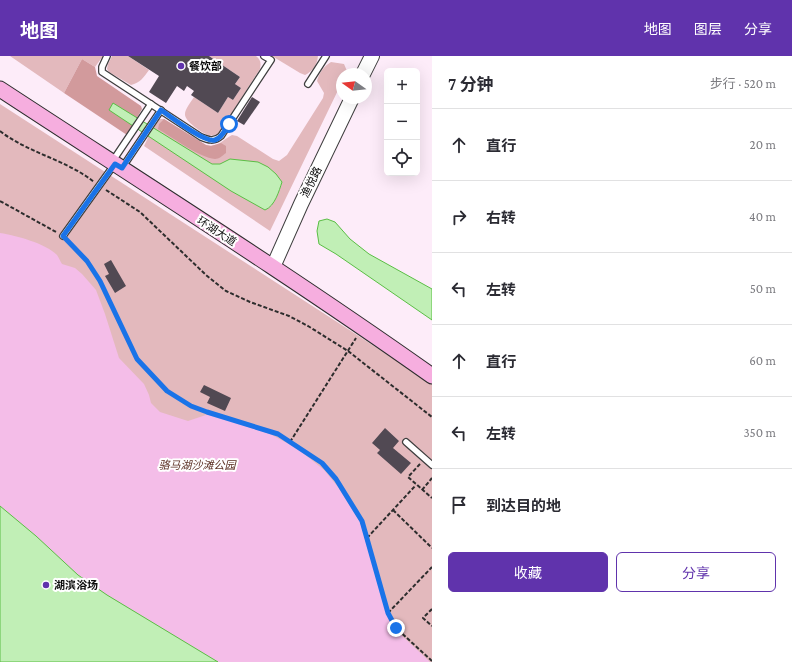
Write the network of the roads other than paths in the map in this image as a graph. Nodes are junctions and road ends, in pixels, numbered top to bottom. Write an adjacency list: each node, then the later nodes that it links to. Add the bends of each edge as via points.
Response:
1 (107, 56): 8 (lane, via 102,72)
2 (264, 56): 10 (lane, via 271,60 216,140 201,136)
3 (326, 56): 6 (lane)
4 (372, 56): 5 (street)
5 (366, 68)
6 (308, 84)
7 (0, 89): 11 (main road, 环湖大道)
8 (151, 104): 10 (lane); 11 (lane)
9 (349, 104): 13 (street, 渔悦路)
10 (161, 110): 11 (lane)
11 (116, 165): 12 (lane); 13 (main road, 环湖大道)
12 (63, 236)
13 (273, 267): 14 (main road, 环湖大道)
14 (432, 376)
15 (406, 442): 16 (lane)
16 (432, 465)

